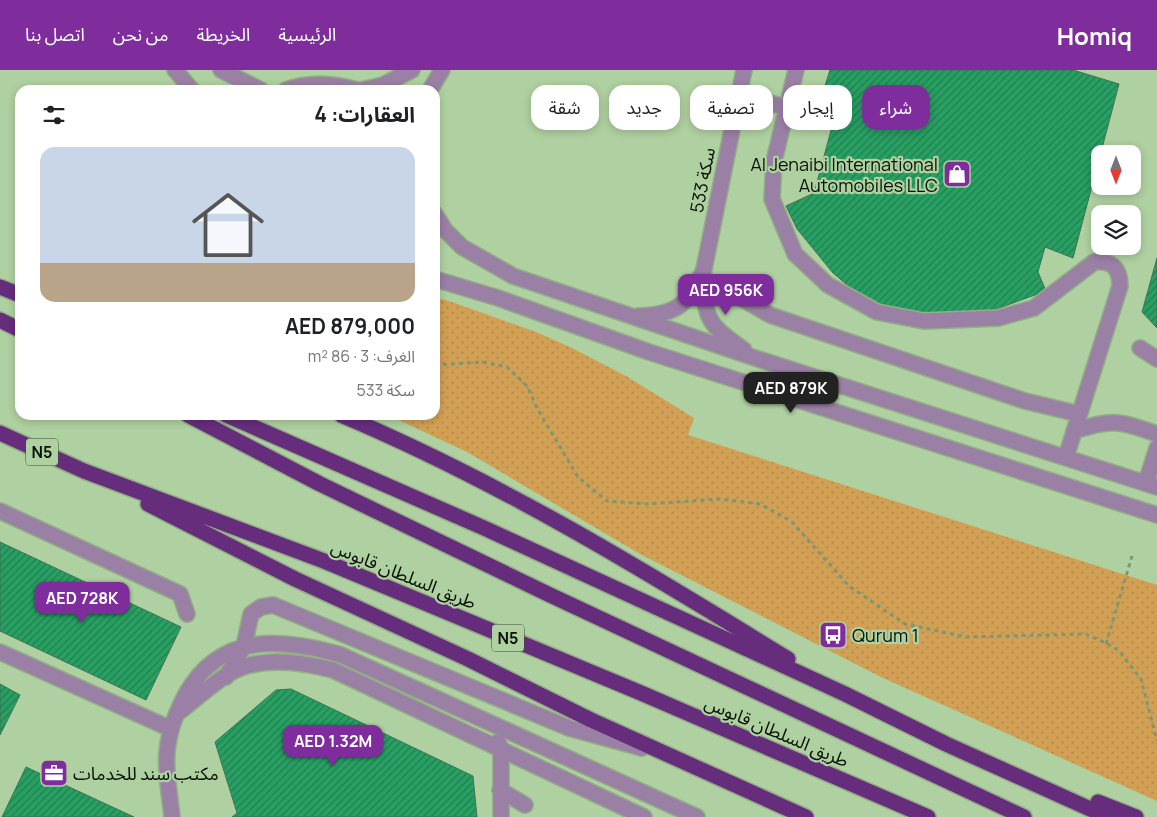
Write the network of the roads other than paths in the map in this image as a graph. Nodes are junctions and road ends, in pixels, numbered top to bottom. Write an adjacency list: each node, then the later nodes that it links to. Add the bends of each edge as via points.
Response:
1 (175, 70): 7 (street)
2 (221, 70): 8 (street)
3 (412, 70): 11 (street)
4 (442, 70): 12 (street)
5 (744, 70): 13 (street, سكة 533)
6 (796, 70): 14 (street)
7 (188, 85)
8 (250, 85)
9 (307, 85): 10 (street)
10 (341, 85)
11 (384, 85)
12 (433, 85)
13 (741, 85)
14 (792, 85)
15 (783, 124): 31 (street, via 774,161 772,199 795,254 828,285 877,312 924,321 998,318 1034,308 1094,262 1105,261 1115,266 1120,275 1120,286)
16 (732, 130): 18 (street, سكة 533)
17 (440, 222): 24 (street, via 462,247 512,276)
18 (704, 269): 24 (street, سكة 533, via 694,292 670,313); 29 (street, سكة 533, via 704,302 708,317 717,330)
19 (440, 281): 43 (street, via 649,352)
20 (725, 283): 31 (street, via 741,298 770,315 1025,401)
21 (0, 287): 22 (highway)
22 (15, 293)
23 (0, 316): 26 (highway)
24 (629, 316): 29 (street)
25 (0, 320): 27 (highway)
26 (15, 322)
27 (15, 328)
28 (1140, 348): 30 (street)
29 (756, 358): 39 (street)
30 (1157, 359)
31 (1079, 414): 35 (street)
32 (198, 420): 62 (highway, طريق السلطان قابوس, via 320,484 524,582)
33 (237, 420): 48 (highway, via 484,528)
34 (352, 420): 48 (highway, via 527,504 657,578)
35 (1074, 431): 37 (street, via 1110,421 1124,422); 39 (street)
36 (0, 433): 40 (highway, طريق السلطان قابوس / N5)
37 (1157, 434)
38 (1157, 448): 41 (street)
39 (1066, 457): 41 (street)
40 (84, 471): 53 (highway, via 295,579); 61 (highway, طريق السلطان قابوس / N5, via 324,561)
41 (1151, 485)
42 (0, 511): 44 (street, via 180,594)
43 (1157, 515)
44 (187, 614)
45 (244, 646): 47 (street); 49 (street, via 265,643 316,648 341,655); 50 (street, via 215,659 197,676); 53 (street, via 251,614 261,607 273,605 569,728)
46 (0, 652): 50 (street)
47 (226, 676): 50 (street); 52 (street, via 245,666 283,661 307,663 333,670)
48 (845, 694): 51 (highway)
49 (489, 721): 52 (street); 59 (street)
50 (173, 722): 56 (street, via 166,761)
51 (946, 744): 63 (highway); 64 (highway)
52 (501, 749): 54 (street); 58 (street)
53 (673, 756): 60 (highway)
54 (500, 790): 55 (street); 57 (street)
55 (525, 805)
56 (172, 817)
57 (501, 817)
58 (644, 817)
59 (697, 817)
60 (806, 817)
61 (928, 817)
62 (1024, 817)
63 (1108, 817)
64 (1136, 817)

